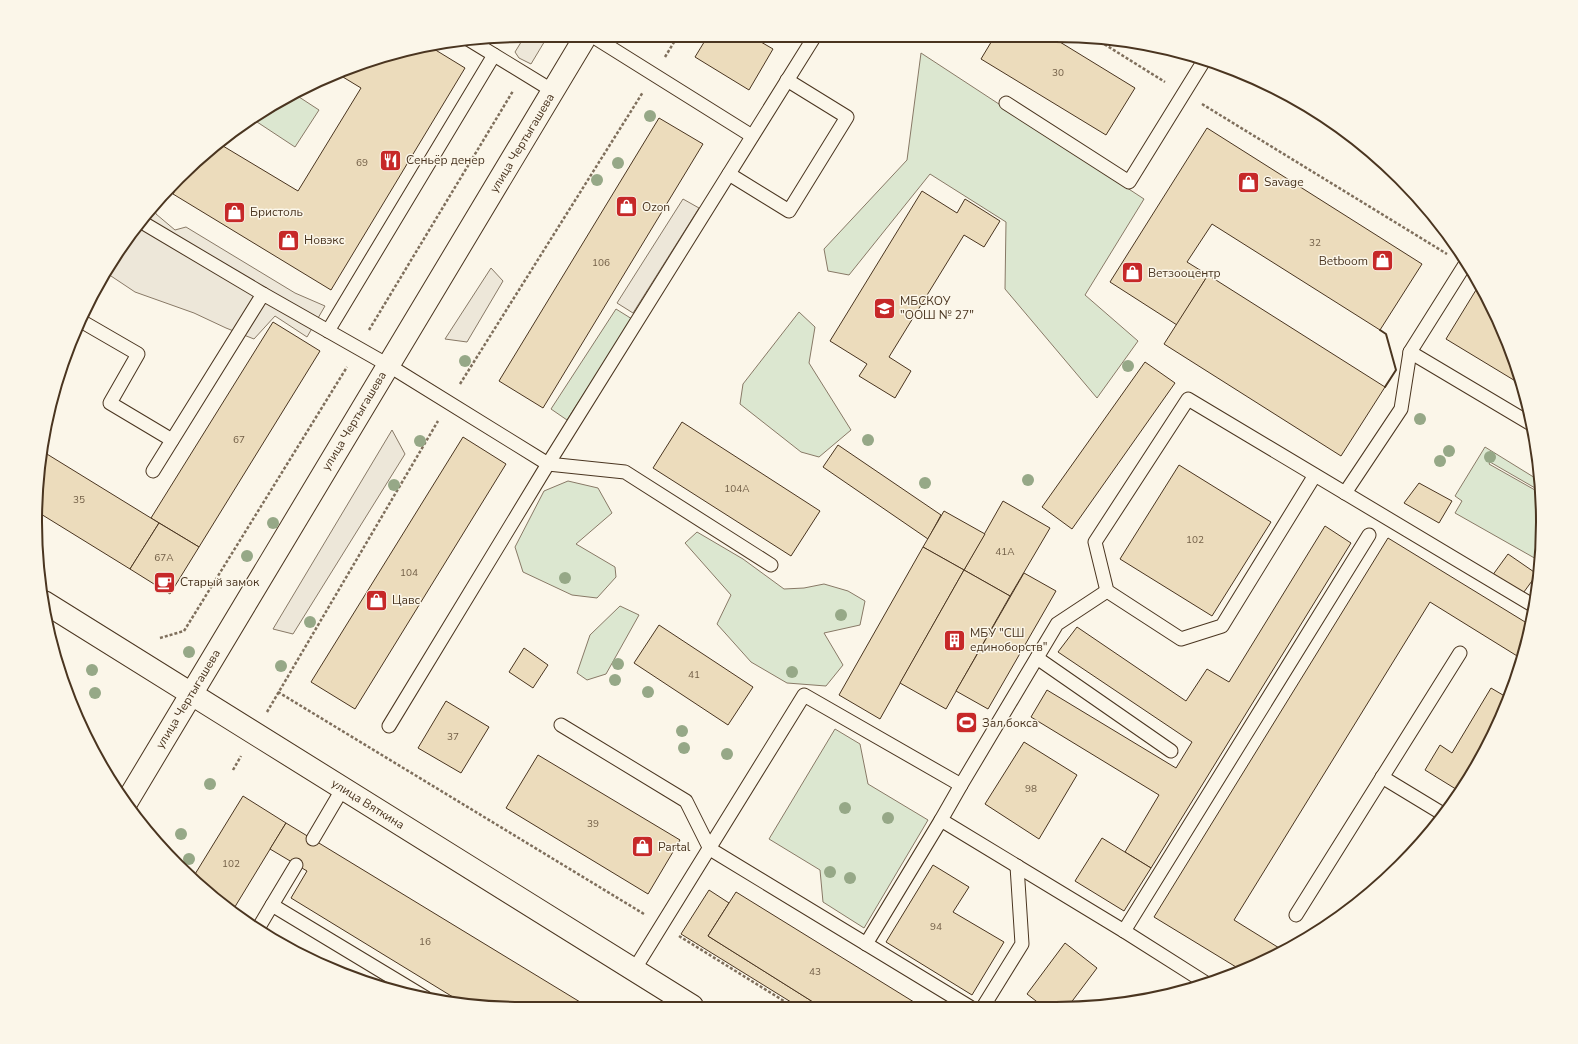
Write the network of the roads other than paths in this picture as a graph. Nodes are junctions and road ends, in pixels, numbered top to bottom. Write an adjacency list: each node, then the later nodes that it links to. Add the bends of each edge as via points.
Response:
1 (582, 42): 8 (street, улица Чертыгашева)
2 (602, 42): 10 (lane)
3 (811, 42): 7 (lane)
4 (477, 44): 5 (lane)
5 (494, 55): 8 (lane); 16 (lane)
6 (1201, 64): 9 (lane, via 1129,182)
7 (787, 80): 10 (lane); 11 (lane, via 847,117 789,211)
8 (553, 91): 18 (street, улица Чертыгашева)
9 (1006, 103)
10 (752, 136): 11 (lane)
11 (729, 174): 21 (lane)
12 (146, 224): 14 (lane)
13 (1463, 267): 17 (lane)
14 (263, 294): 16 (lane); 20 (lane)
15 (86, 324): 20 (lane, via 138,354 110,403)
16 (328, 331): 18 (lane)
17 (1410, 352): 19 (lane); 24 (lane, via 1401,410)
18 (388, 365): 21 (lane); 32 (street, улица Чертыгашева)
19 (1525, 421)
20 (172, 440): 22 (lane)
21 (548, 464): 26 (lane, via 625,472); 33 (lane)
22 (153, 471)
23 (1315, 475): 24 (lane); 27 (lane, via 1222,626 1181,639); 27 (lane, via 1188,399 1095,542)
24 (1345, 493): 28 (lane)
25 (1369, 535): 49 (lane)
26 (771, 565)
27 (1106, 591): 31 (lane, via 1056,624)
28 (1529, 603)
29 (49, 605): 32 (street, улица Вяткина)
30 (1460, 653): 36 (lane)
31 (1037, 658): 35 (lane); 37 (lane)
32 (191, 693): 38 (street, улица Вяткина); 39 (street, улица Чертыгашева)
33 (389, 726)
34 (561, 726): 43 (lane, via 686,801)
35 (1171, 751)
36 (1382, 777): 40 (lane); 47 (lane)
37 (961, 785): 41 (lane); 43 (lane, via 804,695)
38 (344, 788): 42 (lane); 51 (street, улица Вяткина)
39 (129, 798)
40 (1439, 811)
41 (941, 820): 45 (lane); 50 (lane)
42 (313, 839)
43 (710, 849): 50 (lane); 51 (lane)
44 (296, 865): 46 (lane)
45 (1017, 866): 49 (lane); 56 (lane, via 1022,944)
46 (272, 905): 48 (lane); 53 (lane)
47 (1296, 916)
48 (260, 924)
49 (1124, 931): 52 (lane)
50 (866, 944): 55 (lane)
51 (634, 970): 54 (street, улица Вяткина)
52 (1201, 980)
53 (411, 989)
54 (681, 1002)
55 (962, 1002)
56 (986, 1002)

